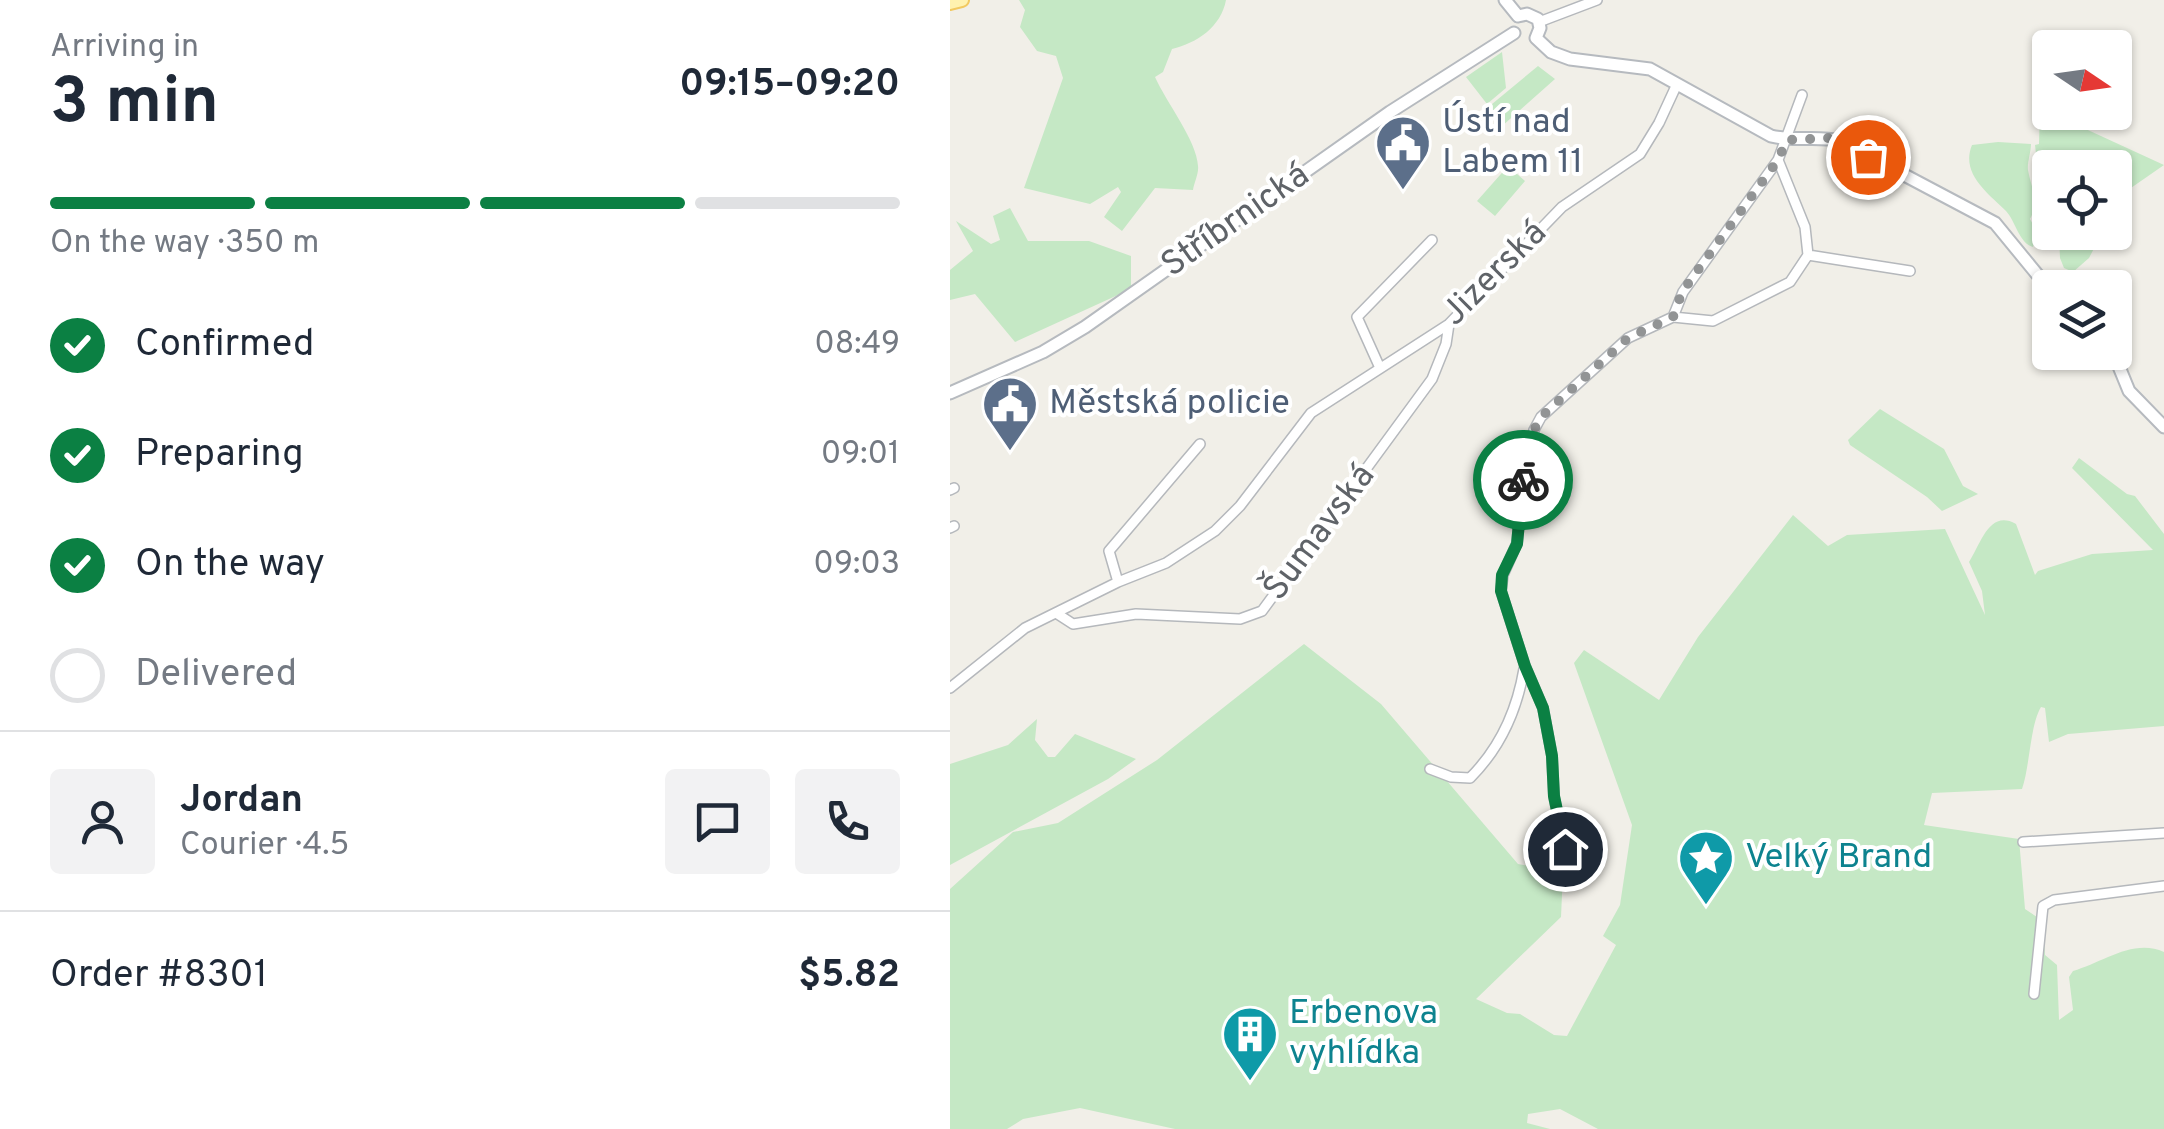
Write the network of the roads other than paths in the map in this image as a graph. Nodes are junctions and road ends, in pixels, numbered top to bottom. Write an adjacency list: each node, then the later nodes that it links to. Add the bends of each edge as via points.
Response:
1 (962, 0): 4 (main road)
2 (1505, 0): 5 (street)
3 (1597, 0): 6 (street)
4 (950, 3)
5 (1518, 16): 6 (street); 7 (street)
6 (1539, 22): 8 (street)
7 (1514, 33): 8 (street, via 1524,41); 21 (street, Stříbrnická, via 1085,327)
8 (1536, 38): 9 (street, via 1570,60 1646,67)
9 (1677, 84): 11 (street); 18 (street, Jizerská, via 1640,154 1562,207)
10 (1802, 95): 11 (street)
11 (1787, 140): 12 (street); 15 (street, via 1840,141 1995,223)
12 (1778, 160): 14 (street, via 1805,226); 17 (street, via 1682,292)
13 (1432, 240): 19 (street, Jizerská, via 1357,316)
14 (1808, 256): 16 (street); 17 (street, via 1790,282 1712,321)
15 (2034, 270)
16 (1910, 271)
17 (1673, 317): 26 (street, via 1628,338 1534,430 1517,544 1501,586)
18 (1448, 324): 19 (street, Jizerská); 25 (street, Šumavská, via 1432,380 1262,611 1240,619 1136,614 1072,624)
19 (1380, 368): 24 (street, Jizerská, via 1311,413 1215,532 1166,563)
20 (2121, 370): 22 (street, via 2129,391)
21 (950, 393)
22 (2164, 426)
23 (1200, 444): 24 (street, via 1109,551)
24 (1118, 582): 25 (street, Jizerská)
25 (1056, 613): 27 (street, Jizerská, via 1025,628)
26 (1525, 666): 28 (street, via 1516,708 1470,778); 31 (street, via 1549,733)
27 (950, 688)
28 (1430, 769)
29 (2164, 832): 30 (street)
30 (2022, 842)
31 (1565, 849)
32 (2164, 886): 33 (street, via 2043,906)
33 (2034, 994)

